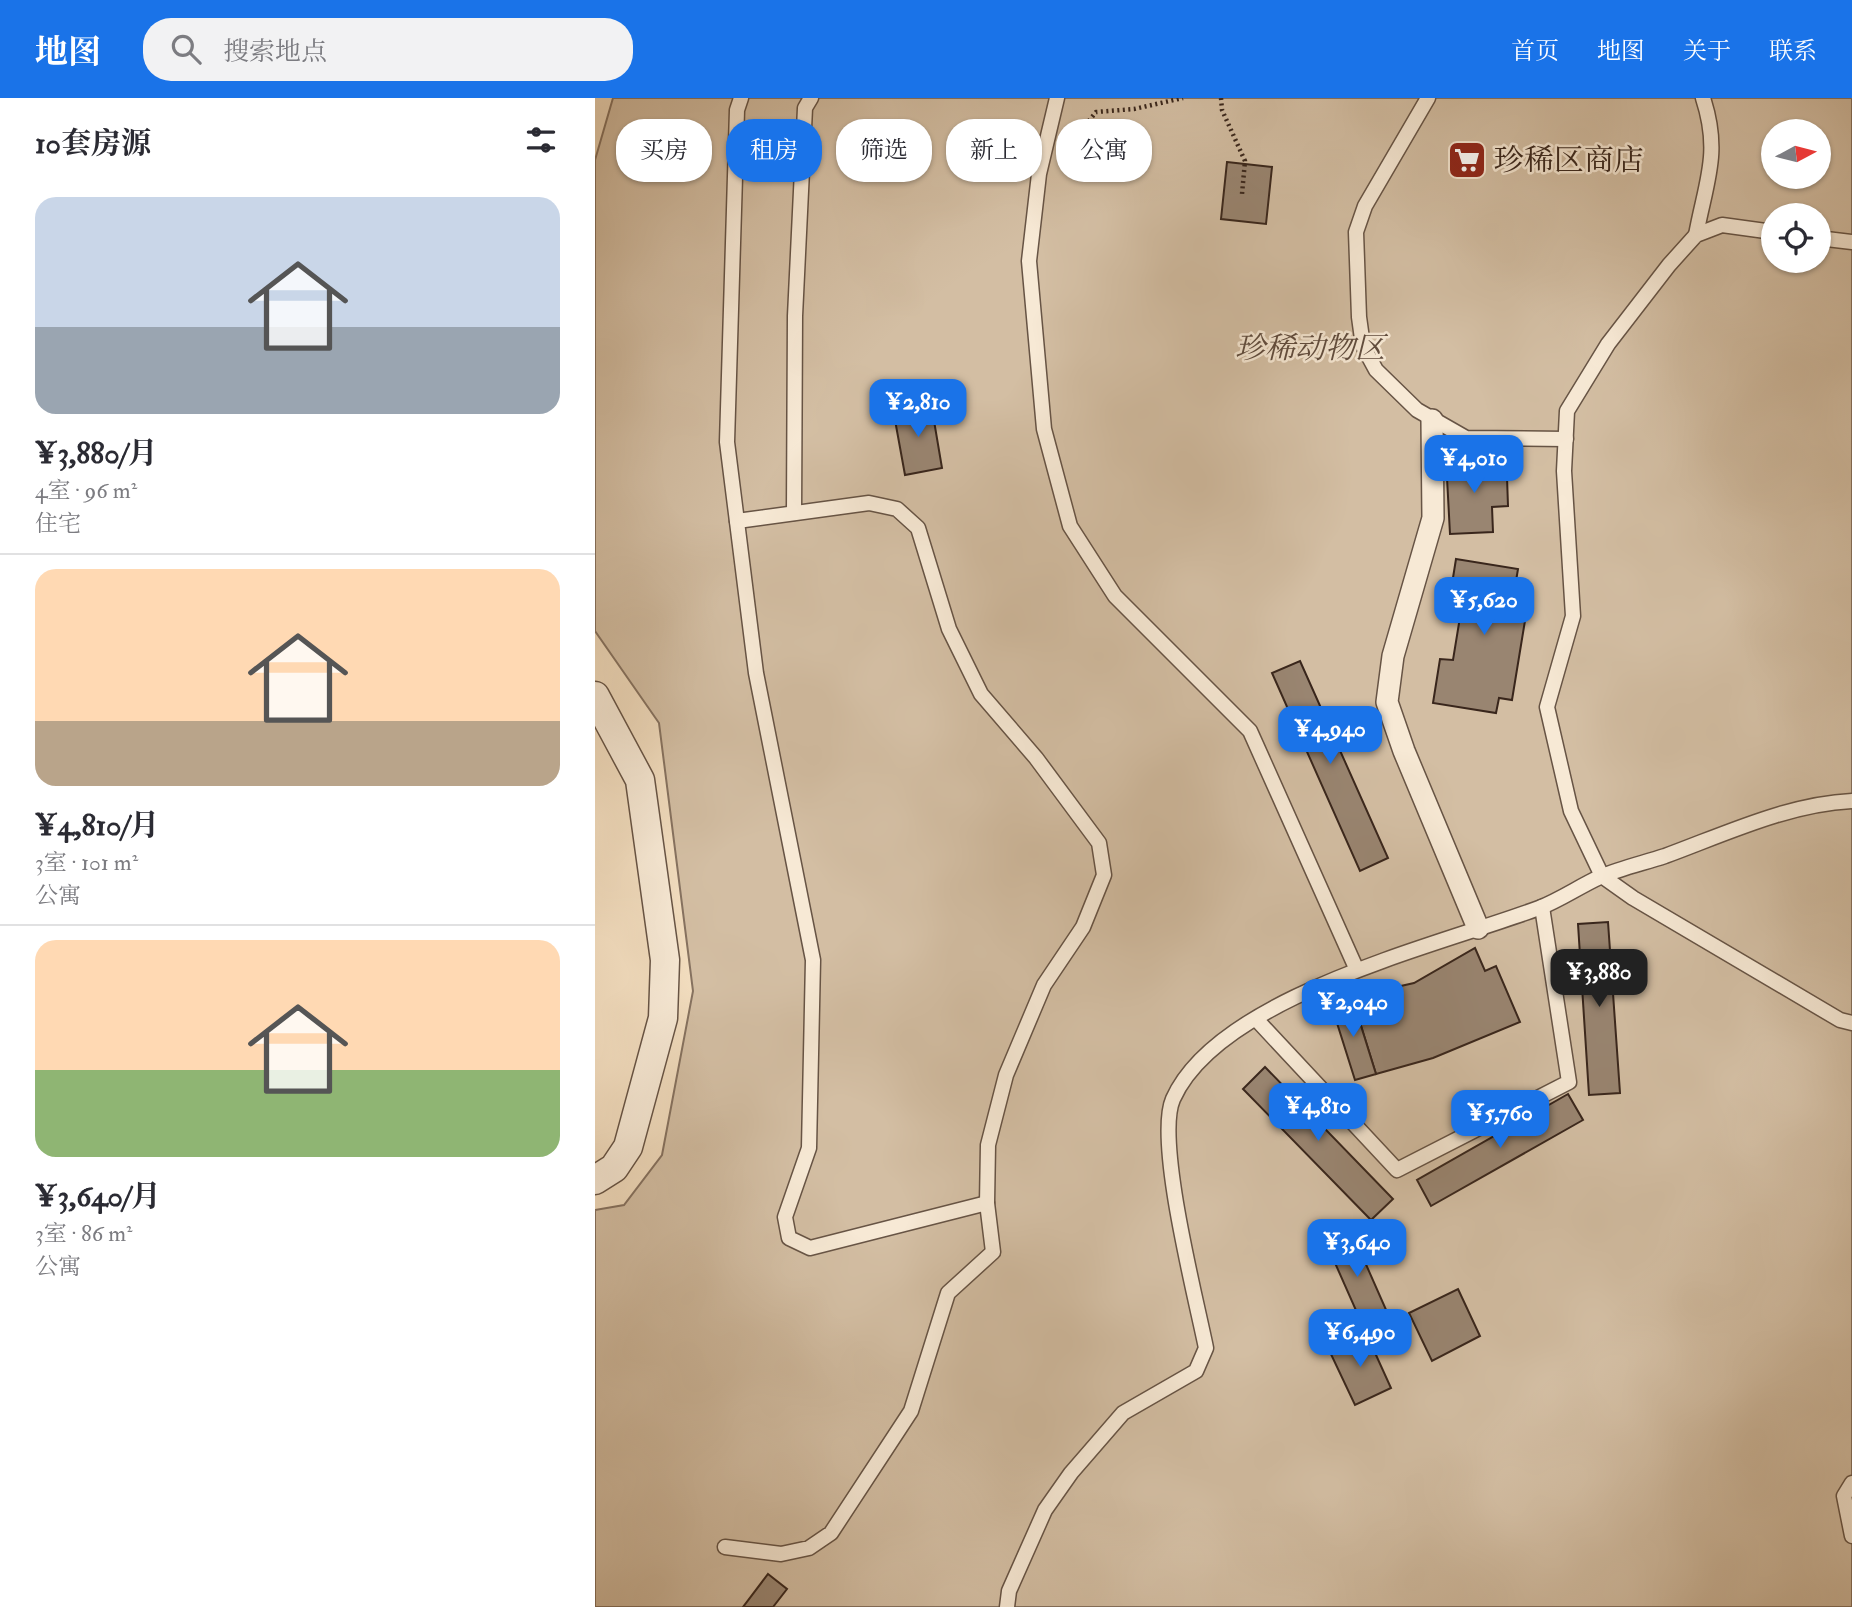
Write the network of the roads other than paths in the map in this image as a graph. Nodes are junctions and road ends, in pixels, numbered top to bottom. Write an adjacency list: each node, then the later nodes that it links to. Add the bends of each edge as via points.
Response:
1 (741, 98): 13 (lane, via 737,110 727,442)
2 (811, 98): 12 (lane, via 805,108 795,316)
3 (1058, 98): 19 (lane, via 1039,174 1029,261 1044,429 1070,526 1115,597 1249,731)
4 (1428, 98): 10 (lane, via 1365,206 1356,232 1363,346 1376,370)
5 (1703, 98): 7 (lane, via 1714,153)
6 (1761, 230): 7 (lane, via 1723,225)
7 (1696, 235): 11 (lane, via 1608,344 1567,411)
8 (1831, 240): 9 (lane)
9 (1852, 242)
10 (1432, 420): 11 (lane, via 1466,438); 18 (street, via 1433,518 1393,656 1387,702)
11 (1566, 439): 16 (lane, via 1573,615 1547,707 1571,811)
12 (795, 513): 13 (lane); 23 (lane, via 869,503 897,509 918,528 949,629 981,694 1099,843 1104,875 1092,905 1044,985 1006,1075 988,1145)
13 (737, 521): 23 (lane, via 756,673 813,960 809,1149 785,1217 789,1238 810,1248)
14 (595, 695): 22 (street, via 640,780 665,960 663,1018 628,1147 614,1168)
15 (1852, 801): 16 (lane, via 1829,802 1759,821)
16 (1602, 876): 17 (lane); 21 (lane, via 1644,905)
17 (1542, 907): 18 (lane); 20 (lane, via 1569,1082 1397,1170)
18 (1478, 928): 19 (lane)
19 (1356, 968): 20 (lane)
20 (1256, 1019): 27 (lane, via 1195,1063 1173,1100 1167,1129 1206,1348 1196,1371 1123,1413 1071,1473 1045,1510 1009,1591)
21 (1852, 1023)
22 (595, 1180)
23 (987, 1203): 26 (lane, via 993,1252 948,1293 911,1411 831,1533 809,1548 781,1554)
24 (1852, 1483): 25 (lane, via 1845,1496)
25 (1852, 1536)
26 (725, 1547)
27 (1007, 1607)

